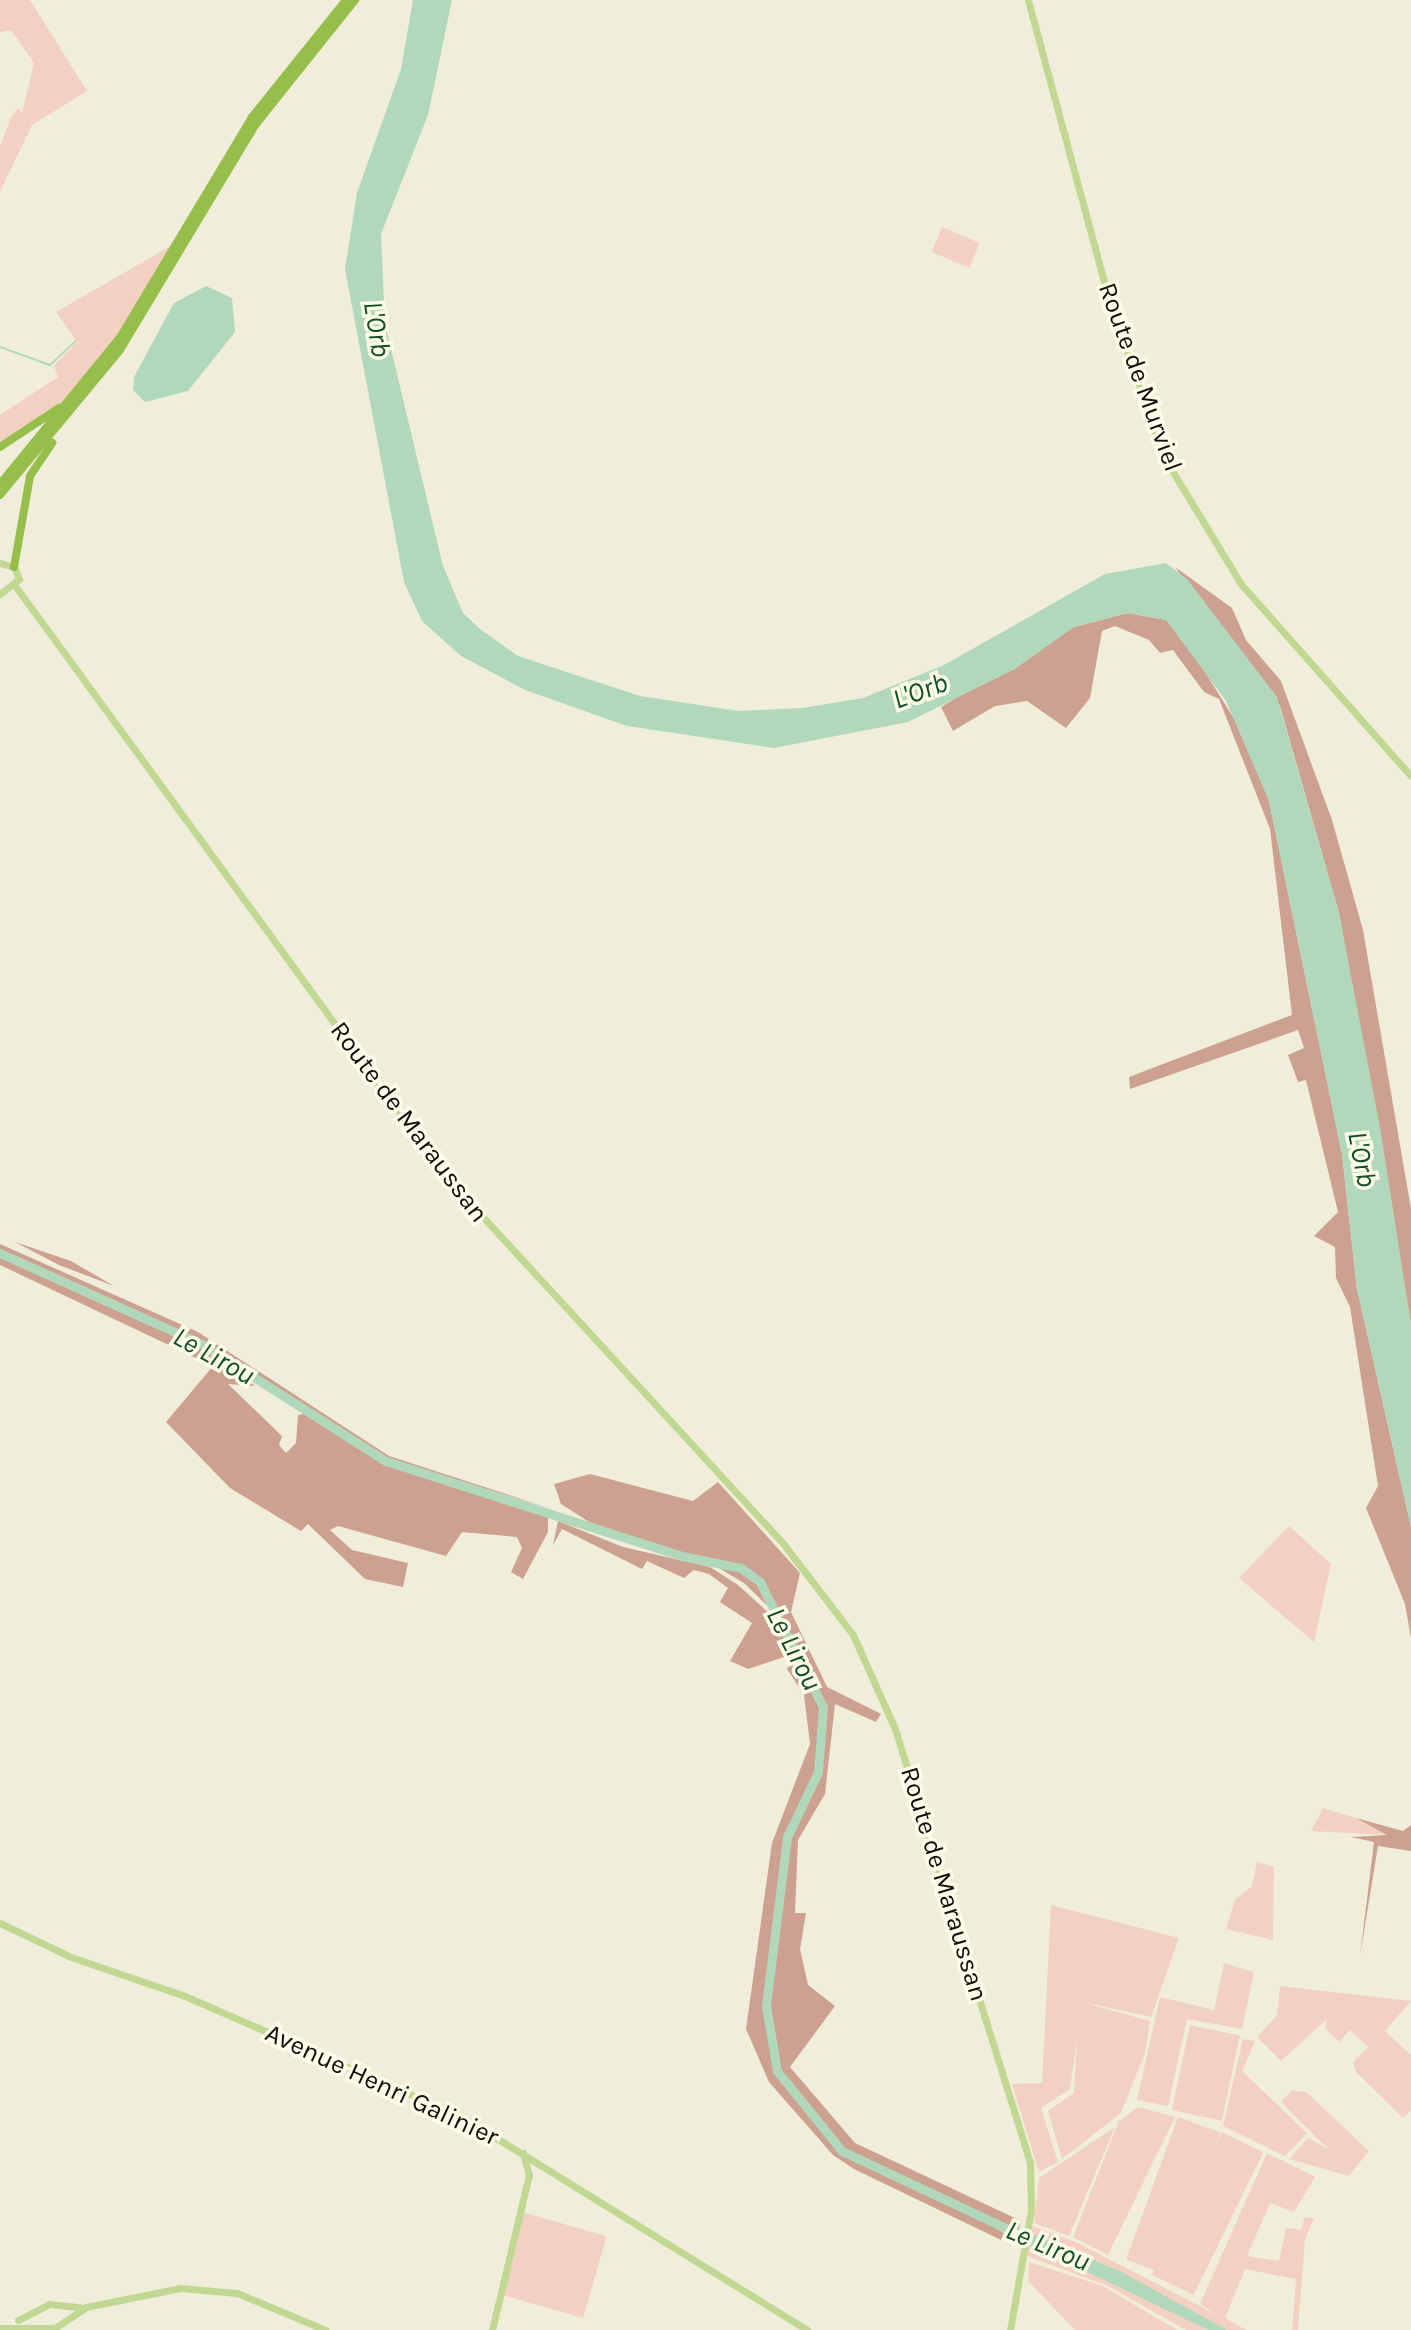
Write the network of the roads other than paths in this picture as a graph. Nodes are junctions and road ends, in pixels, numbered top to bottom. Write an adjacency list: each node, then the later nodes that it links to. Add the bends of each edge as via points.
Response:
1 (346, 0): 4 (highway, via 252,117)
2 (355, 0): 4 (highway, via 256,124)
3 (1028, 0): 13 (main road, Route de Murviel, via 1108,296 1165,459 1241,584)
4 (95, 378): 5 (highway, via 45,423); 6 (highway); 7 (highway); 9 (highway, via 30,476)
5 (0, 447)
6 (0, 484)
7 (0, 495)
8 (0, 563): 9 (main road)
9 (14, 567): 10 (main road)
10 (16, 587): 11 (main road); 12 (main road, Route de Maraussan)
11 (3, 594): 12 (main road)
12 (27, 603): 27 (main road, Route de Maraussan, via 478,1216 721,1474 833,1607 887,1719 1031,2172 1029,2225)
13 (1411, 776)
14 (0, 1923): 15 (main road, Avenue Henri Galinier, via 68,1956 205,2005 464,2118)
15 (522, 2151): 16 (main road, Avenue Henri Galinier); 17 (main road)
16 (555, 2171): 17 (main road); 26 (main road, Avenue Henri Galinier)
17 (529, 2175): 25 (main road)
18 (58, 2306): 19 (main road); 20 (main road); 21 (main road)
19 (86, 2307): 21 (main road); 24 (main road, via 152,2291 223,2290)
20 (40, 2312): 22 (main road); 23 (main road)
21 (64, 2318): 22 (main road, via 55,2328)
22 (42, 2323): 23 (main road)
23 (0, 2326)
24 (326, 2330)
25 (492, 2330)
26 (807, 2330)
27 (1010, 2330)

